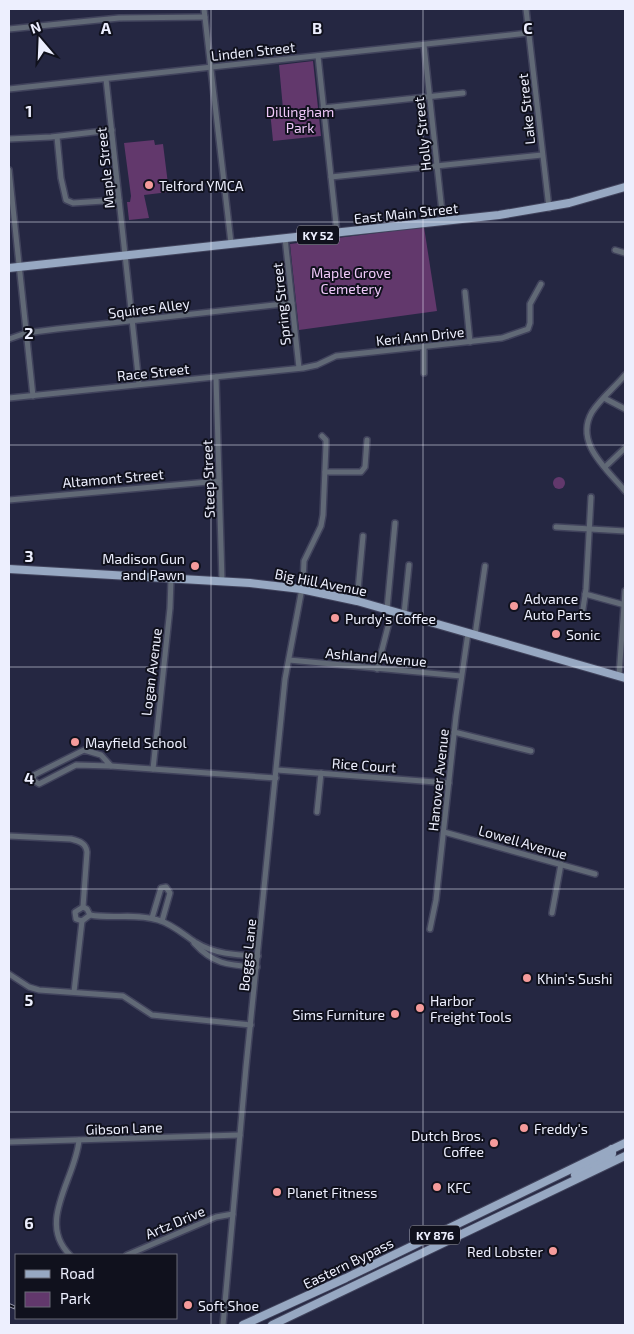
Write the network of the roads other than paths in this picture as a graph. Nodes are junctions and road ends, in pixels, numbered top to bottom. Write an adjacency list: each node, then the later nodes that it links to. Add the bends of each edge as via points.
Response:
1 (204, 9): 3 (street)
2 (526, 9): 5 (street, Lake Street)
3 (205, 17): 4 (street, via 119,18); 8 (street)
4 (9, 29)
5 (528, 33): 6 (street, Linden Street); 17 (street, Lake Street)
6 (424, 46): 7 (street, Linden Street); 12 (street, Holly Street)
7 (318, 56): 8 (street, Linden Street); 13 (street)
8 (210, 66): 9 (street, Linden Street); 28 (street)
9 (106, 79): 10 (street, Linden Street); 14 (street, Maple Street)
10 (9, 88)
11 (462, 93): 12 (street)
12 (430, 97): 13 (street); 18 (street, Holly Street)
13 (323, 108): 20 (street)
14 (112, 130): 15 (street); 22 (street, Maple Street)
15 (57, 137): 16 (street); 22 (street, via 66,200 73,203)
16 (9, 139)
17 (542, 155): 18 (street); 23 (street, Lake Street)
18 (436, 166): 20 (street); 25 (street, Holly Street)
19 (9, 170): 24 (street)
20 (331, 177): 26 (street)
21 (625, 187): 23 (main road, East Main Street / KY 52)
22 (119, 200): 31 (street, Maple Street)
23 (549, 208): 25 (main road, East Main Street / KY 52)
24 (11, 212): 32 (street)
25 (443, 221): 26 (main road, East Main Street / KY 52)
26 (337, 233): 27 (main road, East Main Street / KY 52)
27 (285, 238): 28 (main road, East Main Street / KY 52); 36 (street, Spring Street)
28 (231, 243): 31 (main road, East Main Street / KY 52)
29 (615, 250): 30 (street)
30 (625, 253)
31 (126, 256): 32 (main road, East Main Street / KY 52); 37 (street, Maple Street)
32 (19, 266): 33 (main road, East Main Street / KY 52); 38 (street)
33 (9, 268)
34 (541, 284): 40 (street, Keri Ann Drive, via 531,299 530,326 524,331)
35 (464, 292): 40 (street)
36 (292, 302): 37 (street, Squires Alley); 42 (street, Spring Street)
37 (134, 322): 38 (street, Squires Alley); 46 (street, Maple Street)
38 (26, 333): 39 (street, Squires Alley); 47 (street)
39 (9, 339)
40 (470, 342): 41 (street, Keri Ann Drive)
41 (424, 347): 42 (street, Keri Ann Drive, via 336,356 317,365); 43 (street)
42 (299, 368): 45 (street, Race Street)
43 (424, 373)
44 (625, 374): 49 (street)
45 (216, 377): 46 (street, Race Street); 56 (street, Steep Street)
46 (139, 384): 47 (street, Race Street)
47 (33, 396): 48 (street, Race Street)
48 (9, 398)
49 (604, 398): 50 (street); 54 (street, via 592,412 587,437 592,452)
50 (625, 409)
51 (322, 436): 55 (street, Boggs Lane, via 326,443)
52 (367, 440): 55 (street, via 365,467 361,472)
53 (625, 448): 54 (street)
54 (605, 467): 57 (street)
55 (325, 472): 70 (street, Boggs Lane, via 322,522 305,558)
56 (219, 481): 59 (street, Altamont Street); 69 (street, Steep Street)
57 (625, 491)
58 (592, 497): 62 (street)
59 (9, 500)
60 (396, 523): 75 (street)
61 (556, 527): 62 (street)
62 (590, 529): 63 (street); 72 (street)
63 (625, 531)
64 (363, 536): 73 (street)
65 (409, 565): 76 (street)
66 (485, 566): 78 (street, Hanover Avenue)
67 (9, 569): 68 (main road, Big Hill Avenue)
68 (171, 579): 69 (main road, Big Hill Avenue); 86 (street, Logan Avenue)
69 (222, 581): 70 (main road, Big Hill Avenue)
70 (301, 589): 73 (main road, Big Hill Avenue); 79 (street, Boggs Lane)
71 (625, 592): 74 (street, Big Hill Avenue)
72 (585, 594): 74 (street); 77 (street)
73 (357, 601): 75 (main road, Big Hill Avenue)
74 (625, 605): 82 (street, Big Hill Avenue)
75 (389, 610): 76 (main road, Big Hill Avenue); 80 (street)
76 (404, 614): 78 (main road, Big Hill Avenue)
77 (582, 615)
78 (471, 634): 81 (street, Hanover Avenue); 82 (main road, Big Hill Avenue)
79 (289, 660): 80 (street, Ashland Avenue); 87 (street, Boggs Lane)
80 (377, 669): 81 (street, Ashland Avenue)
81 (461, 676): 83 (street, Hanover Avenue)
82 (622, 677)
83 (454, 732): 84 (street); 90 (street, Hanover Avenue)
84 (531, 751)
85 (111, 766): 85 (street, via 101,754 84,750 34,775 33,780 39,784 76,765); 86 (street)
86 (153, 769): 89 (street)
87 (277, 770): 88 (street, Rice Court); 89 (street, Boggs Lane)
88 (321, 773): 90 (street, Rice Court); 91 (street)
89 (276, 778): 104 (street, Boggs Lane)
90 (449, 783): 92 (street, Hanover Avenue)
91 (317, 812)
92 (444, 832): 94 (street, Lowell Avenue); 102 (street, Hanover Avenue)
93 (9, 836): 96 (street, via 71,839 83,844 87,852)
94 (561, 864): 95 (street, Lowell Avenue); 97 (street)
95 (596, 874)
96 (83, 907): 98 (street); 101 (street, via 75,912 76,919)
97 (552, 913)
98 (90, 915): 99 (street); 101 (street)
99 (152, 918): 100 (street); 100 (street, via 158,892 166,887 170,893)
100 (162, 920): 103 (street)
101 (82, 921): 107 (street)
102 (430, 930)
103 (191, 939): 104 (street, via 215,951); 105 (street, via 216,962)
104 (258, 956): 105 (street, Boggs Lane)
105 (256, 967): 108 (street, Boggs Lane)
106 (9, 974): 107 (street, via 29,987)
107 (74, 992): 108 (street, via 123,996 152,1015)
108 (251, 1025): 109 (street, Boggs Lane)
109 (240, 1136): 110 (street, Gibson Lane); 116 (street, Boggs Lane)
110 (79, 1140): 111 (street, Gibson Lane); 117 (street, via 56,1221 58,1239)
111 (9, 1142)
112 (625, 1143): 113 (main road, Eastern Bypass / KY 876)
113 (612, 1149): 115 (main road, via 608,1158 582,1170); 120 (main road, Eastern Bypass / KY 876)
114 (625, 1156): 115 (main road, Eastern Bypass / KY 876)
115 (566, 1183): 121 (main road, Eastern Bypass / KY 876)
116 (233, 1214): 118 (street, Artz Drive, via 216,1217); 119 (street, Boggs Lane)
117 (69, 1254)
118 (129, 1254)
119 (223, 1325)
120 (243, 1325)
121 (272, 1325)

